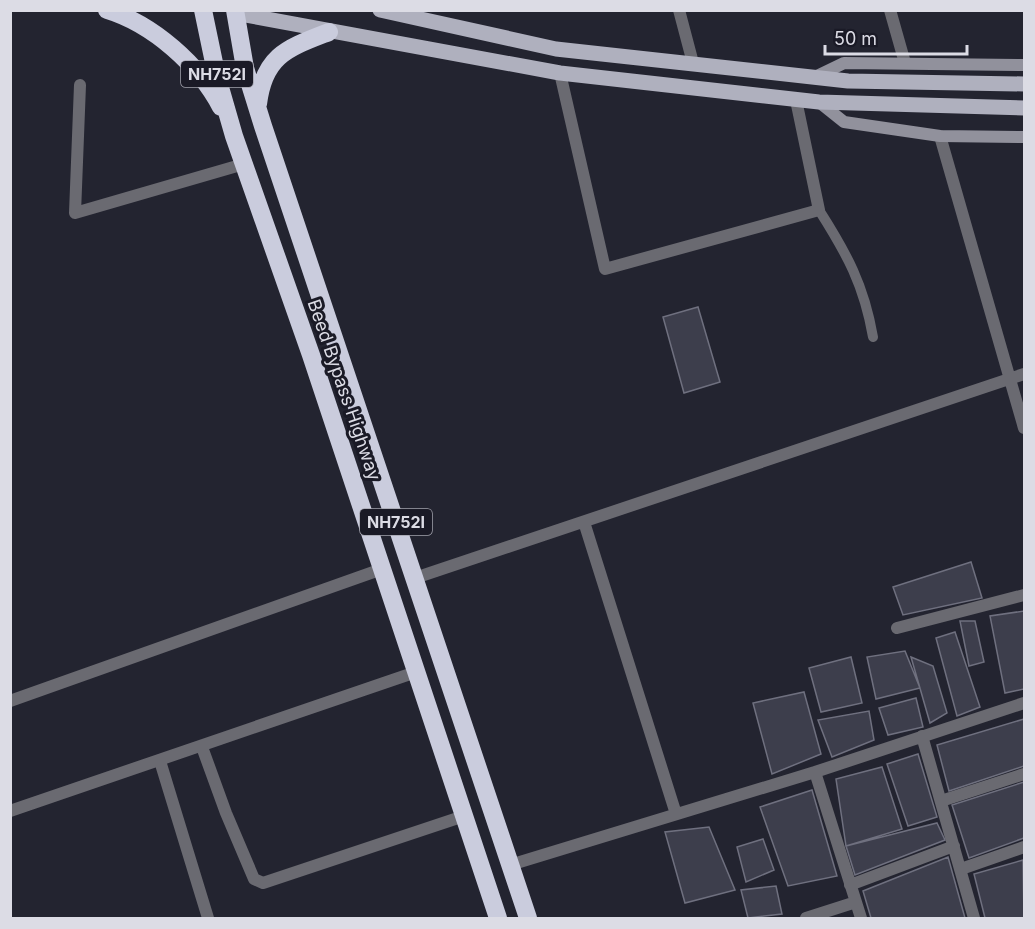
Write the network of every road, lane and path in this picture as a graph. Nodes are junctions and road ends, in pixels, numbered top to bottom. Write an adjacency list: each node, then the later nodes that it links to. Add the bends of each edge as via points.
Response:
1 (107, 10): 21 (highway, via 145,28 174,49 219,104)
2 (197, 10): 6 (highway)
3 (380, 10): 10 (main road, via 556,49)
4 (679, 10): 10 (street)
5 (890, 10): 11 (street)
6 (203, 11): 7 (highway); 21 (highway, Beed Bypass Highway / NH752I)
7 (235, 12): 8 (main road); 20 (highway, Beed Bypass Highway, via 245,68)
8 (277, 15): 9 (main road)
9 (329, 32): 13 (main road); 20 (highway, NH752I, via 287,49 271,64 261,83 258,105)
10 (693, 63): 14 (main road)
11 (905, 63): 12 (street); 14 (street, via 844,63)
12 (1024, 66)
13 (560, 73): 17 (main road); 25 (street, via 605,269)
14 (815, 77): 15 (main road)
15 (1024, 84)
16 (80, 85): 24 (street, via 75,213)
17 (796, 100): 18 (main road); 25 (street)
18 (819, 102): 19 (main road); 22 (street, via 843,122)
19 (1024, 108)
20 (263, 126): 32 (highway, Beed Bypass Highway / NH752I)
21 (234, 136): 24 (highway, Beed Bypass Highway / NH752I)
22 (940, 136): 23 (street); 28 (street)
23 (1024, 137)
24 (244, 164): 31 (highway, Beed Bypass Highway / NH752I)
25 (819, 210): 26 (lane, via 846,252 867,303)
26 (873, 337)
27 (1024, 374): 28 (street)
28 (1009, 379): 29 (street); 30 (street)
29 (1024, 428)
30 (584, 522): 32 (street); 45 (street)
31 (382, 569): 35 (highway, Beed Bypass Highway / NH752I); 36 (street)
32 (415, 578): 49 (highway, Beed Bypass Highway / NH752I)
33 (1024, 595): 34 (street)
34 (897, 628)
35 (416, 672): 39 (street); 46 (highway, Beed Bypass Highway / NH752I)
36 (10, 701)
37 (1024, 703): 38 (street)
38 (922, 736): 41 (street); 43 (street)
39 (202, 747): 40 (street); 46 (street, via 254,879 263,884)
40 (160, 761): 44 (street); 53 (street)
41 (815, 772): 45 (street); 51 (street)
42 (1024, 774): 43 (street)
43 (941, 801): 47 (street)
44 (10, 811)
45 (676, 814): 49 (street)
46 (464, 816): 54 (highway, Beed Bypass Highway / NH752I)
47 (954, 846): 50 (street); 51 (street)
48 (1024, 847): 50 (street)
49 (510, 865): 55 (highway, Beed Bypass Highway / NH752I)
50 (960, 868): 58 (street)
51 (850, 885): 52 (street)
52 (856, 902): 56 (street); 57 (street)
53 (208, 918)
54 (498, 918)
55 (528, 918)
56 (806, 918)
57 (861, 918)
58 (974, 918)

